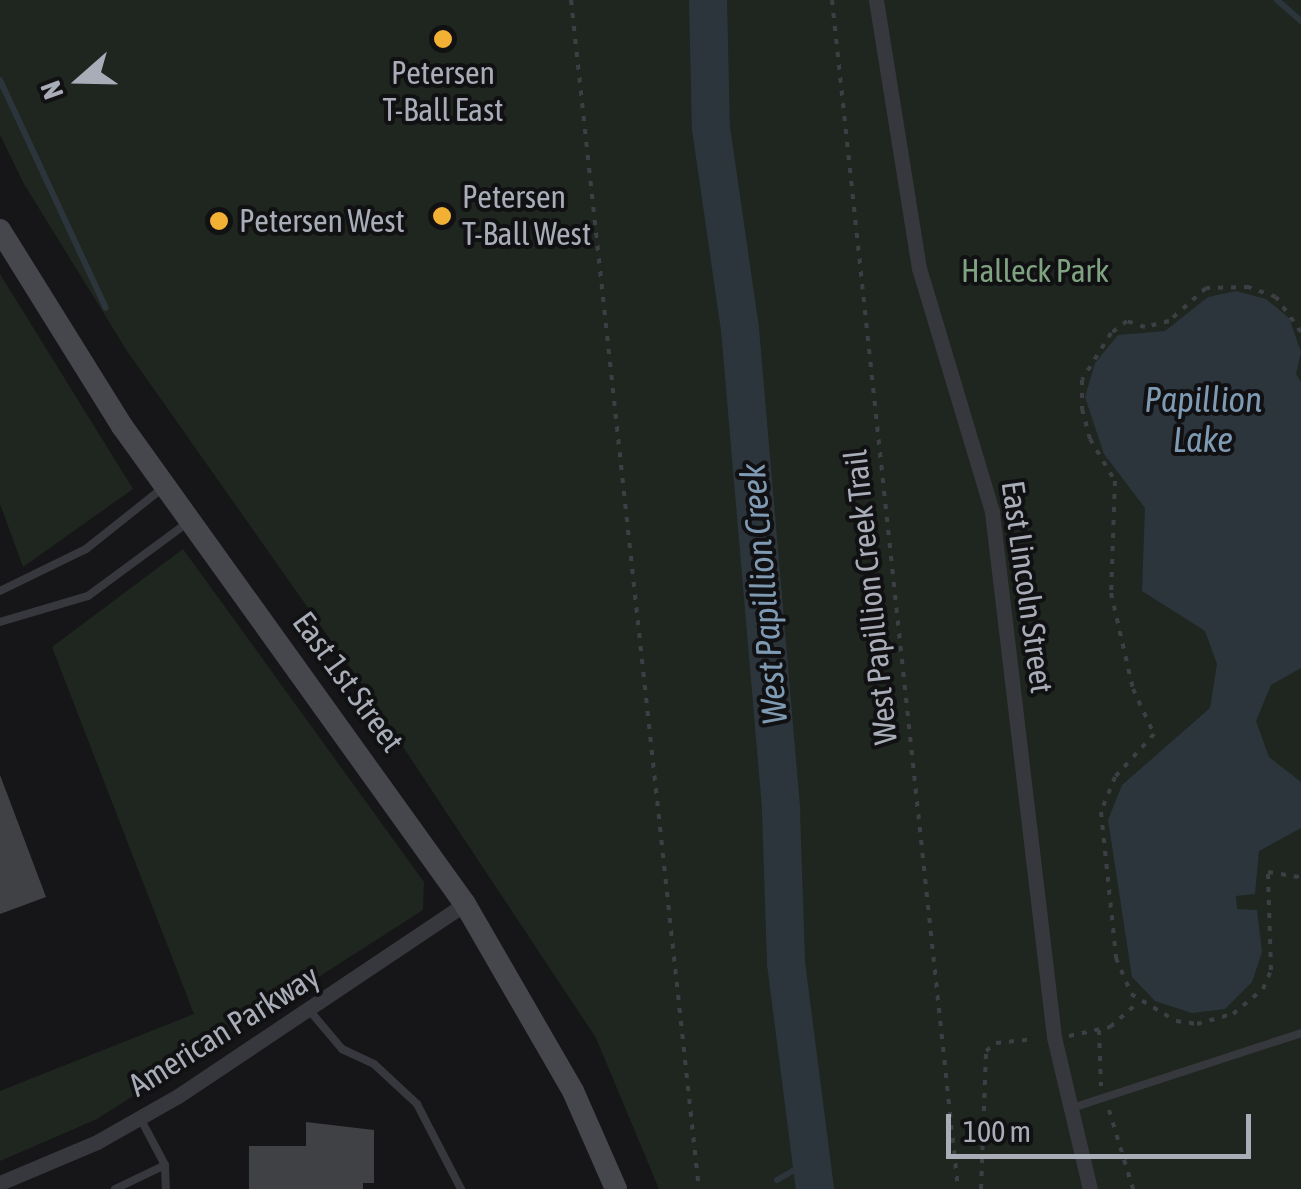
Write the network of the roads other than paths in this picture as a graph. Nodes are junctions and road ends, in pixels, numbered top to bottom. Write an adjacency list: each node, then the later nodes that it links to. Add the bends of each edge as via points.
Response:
1 (876, 0): 10 (street, East Lincoln Street, via 919,268 992,512 1054,1037)
2 (0, 230): 3 (main road, East 1st Street, via 76,358)
3 (166, 485): 4 (main road, East 1st Street); 5 (lane, via 86,550)
4 (191, 520): 6 (lane, via 88,596); 7 (main road, East 1st Street)
5 (0, 591)
6 (0, 622)
7 (465, 904): 8 (street, American Parkway); 17 (main road, East 1st Street, via 573,1091)
8 (310, 1012): 11 (street, American Parkway); 16 (lane, via 342,1050 374,1064 418,1104)
9 (1301, 1033): 10 (lane)
10 (1069, 1110): 18 (street, East Lincoln Street)
11 (140, 1118): 12 (lane); 13 (street, American Parkway)
12 (165, 1165): 14 (lane); 15 (lane)
13 (0, 1183)
14 (115, 1189)
15 (166, 1189)
16 (461, 1189)
17 (616, 1189)
18 (1090, 1189)

